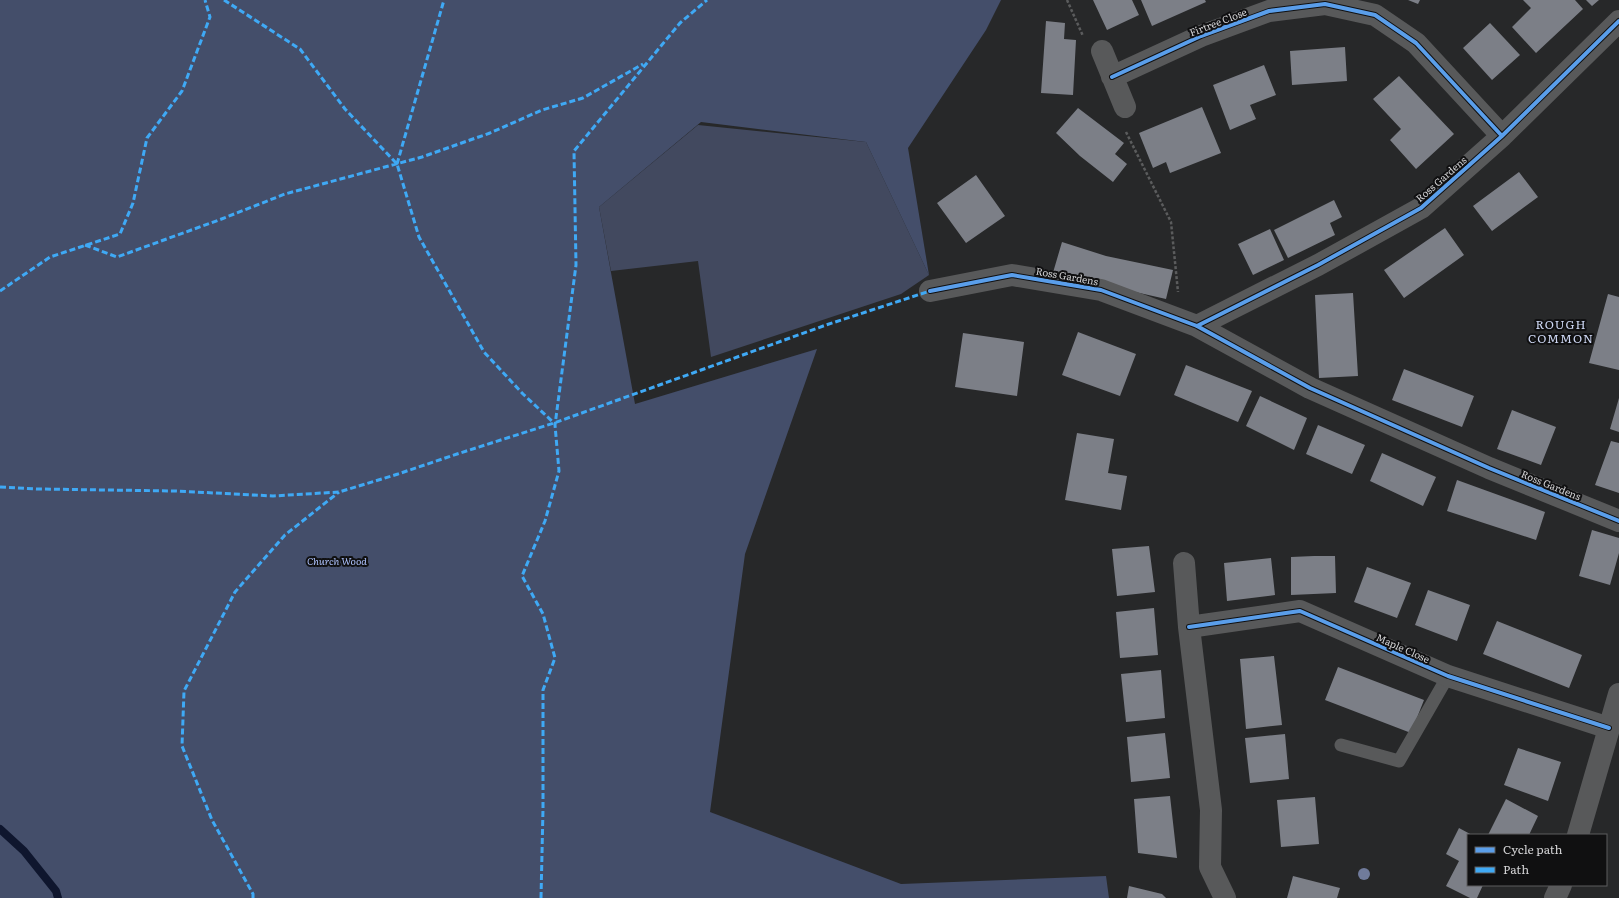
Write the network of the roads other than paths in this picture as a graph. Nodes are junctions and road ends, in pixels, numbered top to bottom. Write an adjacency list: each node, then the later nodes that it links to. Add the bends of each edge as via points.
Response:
1 (1619, 21): 5 (street, Ross Gardens)
2 (1102, 52): 3 (street)
3 (1112, 77): 4 (street); 5 (street, Firtree Close, via 1201,36 1269,11 1325,4 1375,15 1416,43)
4 (1125, 107)
5 (1502, 136): 7 (street, Ross Gardens, via 1421,208 1318,265)
6 (930, 291): 7 (street, Ross Gardens, via 1012,275 1102,290)
7 (1189, 323): 8 (street, Ross Gardens, via 1310,388 1489,468)
8 (1619, 521)
9 (1184, 563): 10 (street)
10 (1190, 627): 11 (street, Maple Close, via 1300,611); 17 (street, via 1211,810 1210,867)
11 (1448, 676): 13 (street, Maple Close); 14 (lane, via 1399,761)
12 (1619, 694): 13 (street)
13 (1609, 728): 15 (street)
14 (1341, 745)
15 (1578, 834)
16 (1561, 886): 18 (street)
17 (1225, 898)
18 (1555, 898)

